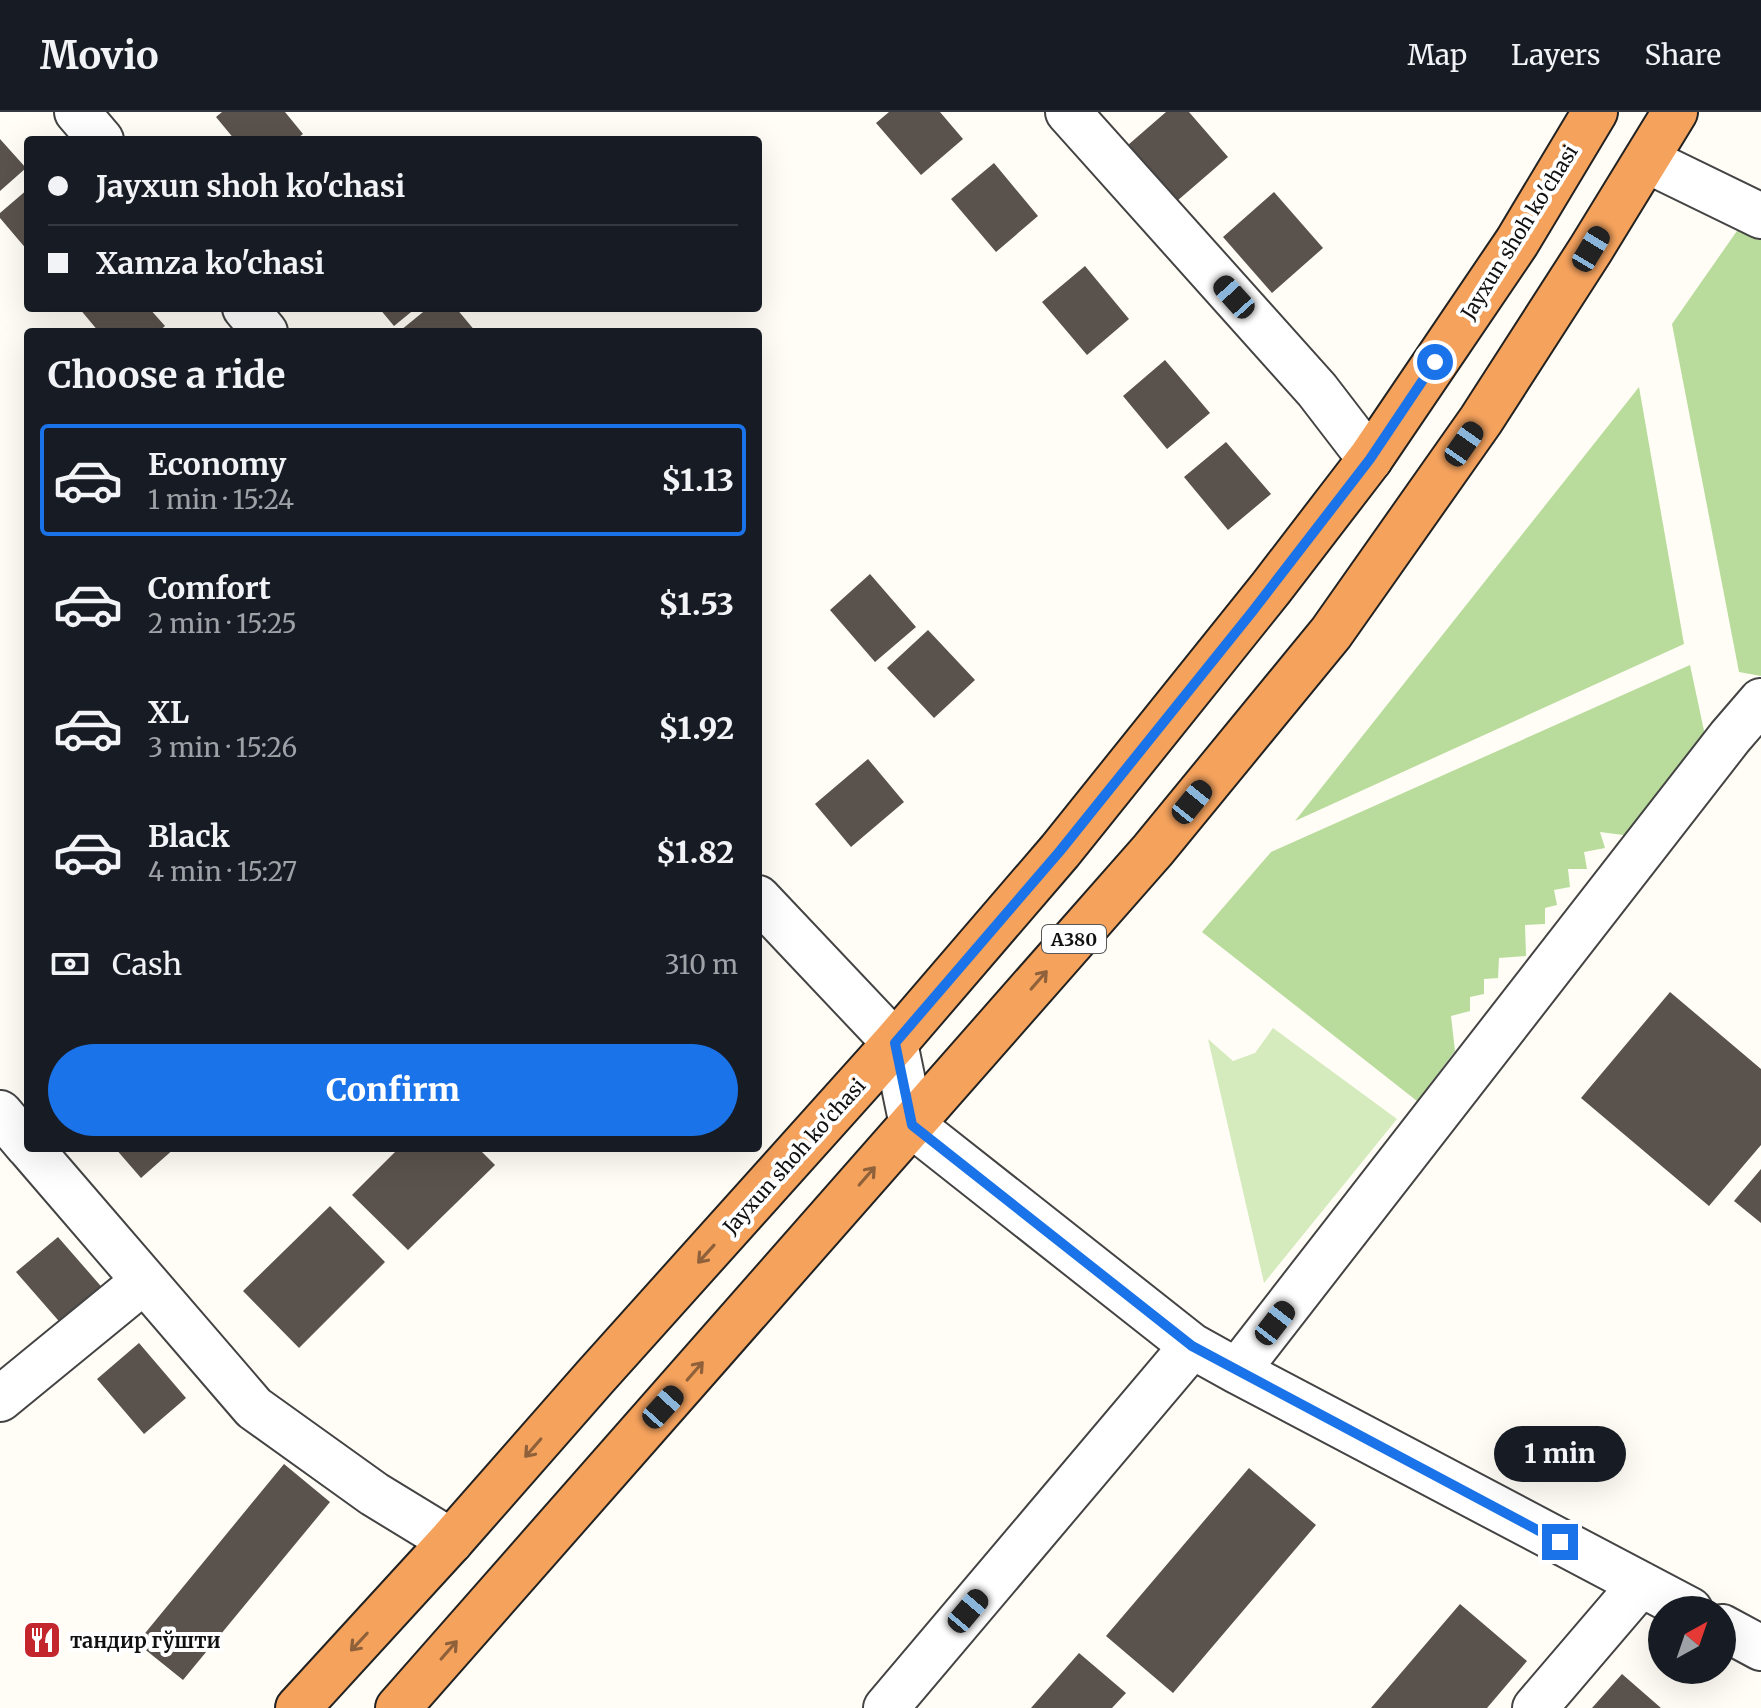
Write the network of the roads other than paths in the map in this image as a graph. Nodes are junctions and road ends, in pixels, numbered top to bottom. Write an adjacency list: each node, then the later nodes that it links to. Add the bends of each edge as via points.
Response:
1 (77, 112): 5 (street)
2 (1068, 112): 10 (street, via 1317,390)
3 (1595, 112): 10 (highway, Jayxun shoh ko'chasi, via 1517,242)
4 (1675, 112): 6 (highway, A380)
5 (98, 136)
6 (1646, 160): 7 (street); 15 (highway, A380, one-way to 6, via 1153,850 1331,633 1481,420)
7 (1761, 216)
8 (248, 312): 9 (street)
9 (262, 328)
10 (1370, 459): 13 (highway, Jayxun shoh ko'chasi, via 1060,851)
11 (1761, 701): 20 (street)
12 (762, 902): 13 (street)
13 (895, 1043): 15 (street); 22 (highway, Jayxun shoh ko'chasi, one-way to 22)
14 (0, 1113): 16 (street)
15 (912, 1125): 19 (street); 28 (highway, A380, one-way to 15)
16 (24, 1141)
17 (33, 1152): 18 (street)
18 (144, 1281): 21 (street); 22 (street, via 254,1408 374,1494)
19 (1192, 1346): 20 (street); 29 (street)
20 (1237, 1371): 23 (street)
21 (0, 1399)
22 (451, 1541): 27 (highway, Jayxun shoh ko'chasi, one-way to 27)
23 (1641, 1584): 24 (street); 30 (street)
24 (1664, 1596)
25 (1736, 1635): 26 (street)
26 (1761, 1648)
27 (298, 1708)
28 (398, 1708)
29 (886, 1708)
30 (1535, 1708)

